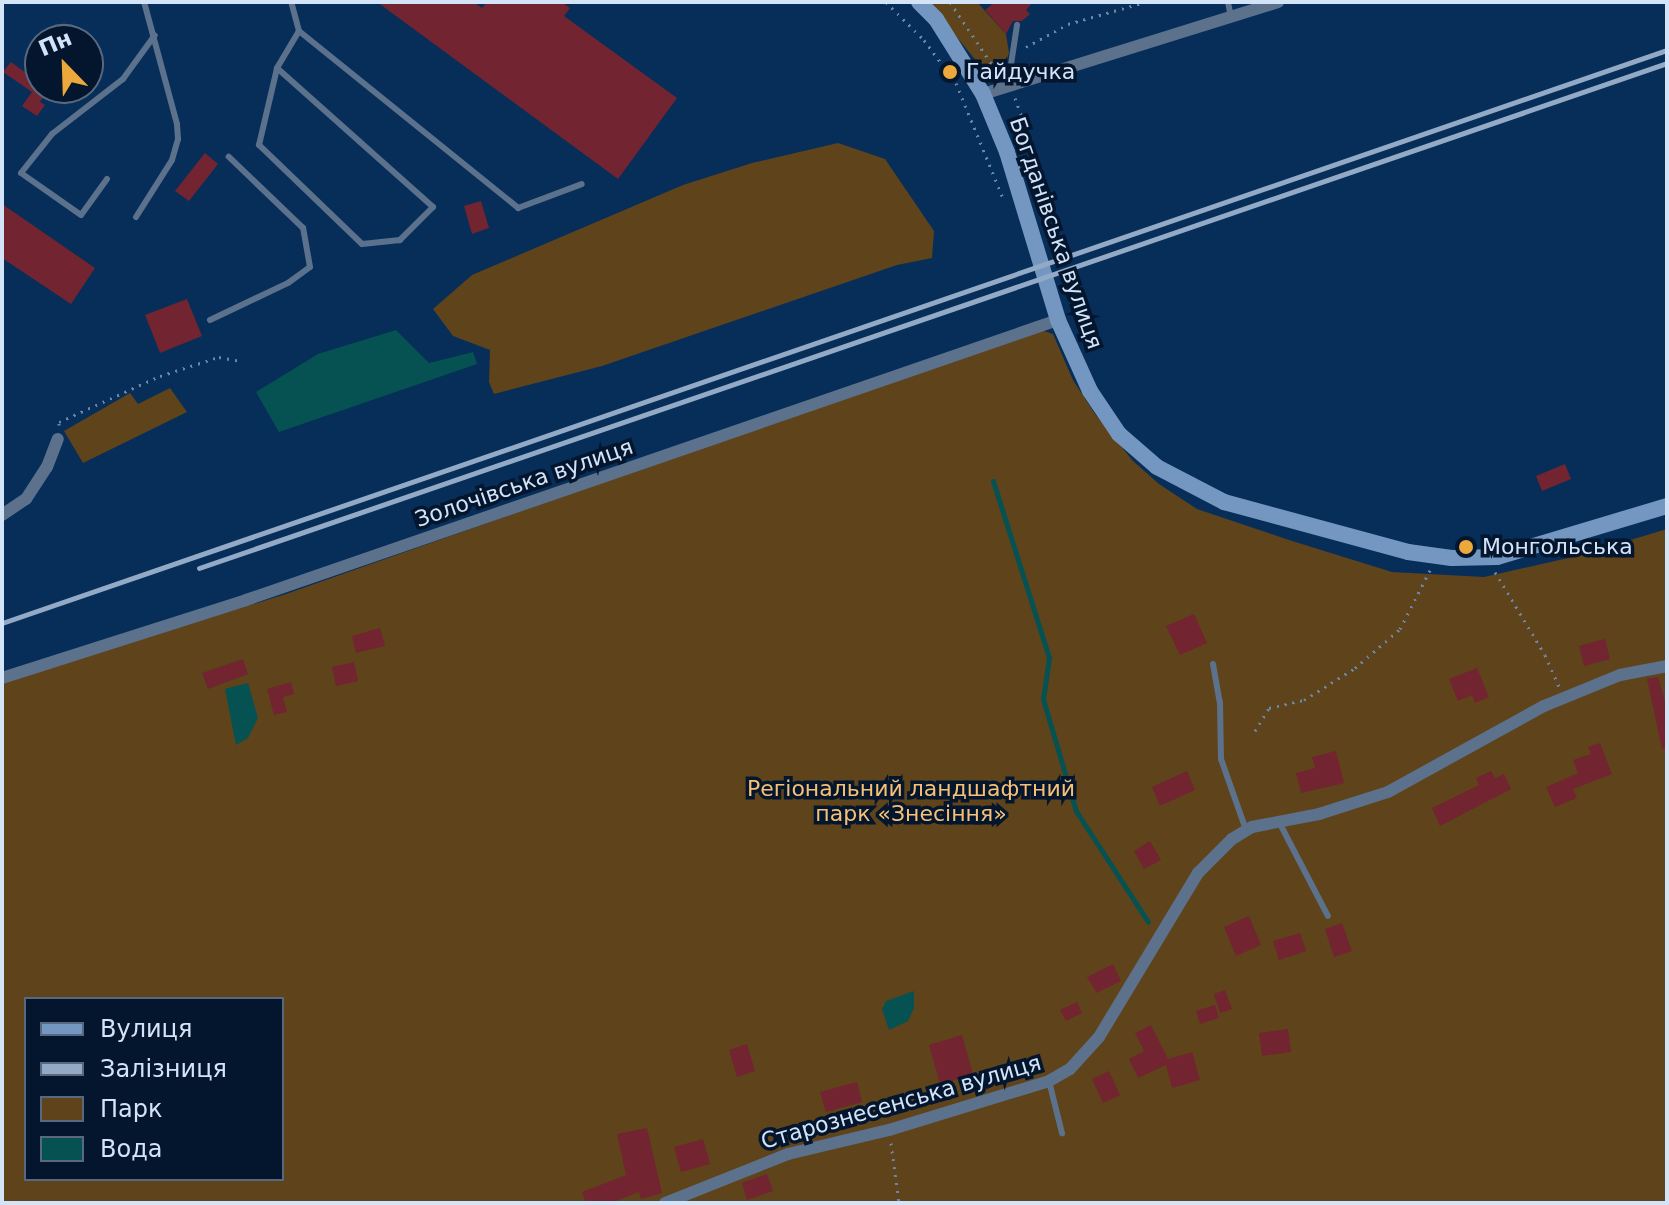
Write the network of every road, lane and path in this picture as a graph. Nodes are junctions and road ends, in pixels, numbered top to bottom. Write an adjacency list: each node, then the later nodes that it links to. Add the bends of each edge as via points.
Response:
1 (144, 2): 12 (lane)
2 (291, 2): 11 (lane)
3 (886, 2): 22 (path, via 956,83)
4 (919, 2): 17 (main road, Богданівська вулиця, via 936,19)
5 (950, 2): 15 (path)
6 (1145, 2): 13 (path, via 1068,24)
7 (1228, 2): 9 (lane)
8 (1278, 2): 9 (street)
9 (1231, 17): 16 (street)
10 (1017, 25): 13 (lane)
11 (299, 31): 14 (lane); 21 (lane, via 518,208)
12 (155, 35): 20 (lane, via 123,79 52,134 21,173 81,215); 23 (lane, via 178,139 172,160)
13 (1015, 52): 16 (lane)
14 (277, 68): 14 (lane, via 259,145 362,244 400,240 433,207)
15 (995, 70)
16 (1007, 86): 17 (street)
17 (983, 94): 26 (main road, Богданівська вулиця, via 1007,152)
18 (1020, 104): 24 (path, via 1040,166)
19 (229, 157): 25 (lane, via 303,228 310,267)
20 (107, 179)
21 (582, 184)
22 (1009, 210)
23 (136, 217)
24 (1045, 227)
25 (210, 320)
26 (1058, 320): 31 (main road, Богданівська вулиця, via 1097,402 1119,434 1157,467 1224,502); 35 (street, Золочівська вулиця, via 246,600)
27 (239, 361): 28 (path, via 219,357 160,376 59,422)
28 (58, 439): 30 (street, via 26,499)
29 (1667, 506): 32 (main road, Богданівська вулиця, via 1548,544)
30 (2, 515)
31 (1433, 555): 32 (main road, Богданівська вулиця); 37 (path, via 1400,629 1355,668 1304,700 1269,708)
32 (1487, 557): 36 (path)
33 (1213, 664): 39 (lane, via 1221,759)
34 (1667, 666): 36 (street, Старознесенська вулиця, via 1620,675)
35 (2, 678)
36 (1564, 698): 38 (street, Старознесенська вулиця, via 1388,792 1319,814)
37 (1255, 731)
38 (1278, 820): 39 (street, Старознесенська вулиця); 40 (lane)
39 (1246, 830): 41 (street, Старознесенська вулиця, via 1198,873 1099,1037 1070,1069)
40 (1328, 916)
41 (1049, 1081): 42 (street, Старознесенська вулиця); 43 (lane)
42 (889, 1130): 44 (street, Старознесенська вулиця, via 788,1154); 45 (path)
43 (1062, 1133)
44 (665, 1203)
45 (899, 1203)

